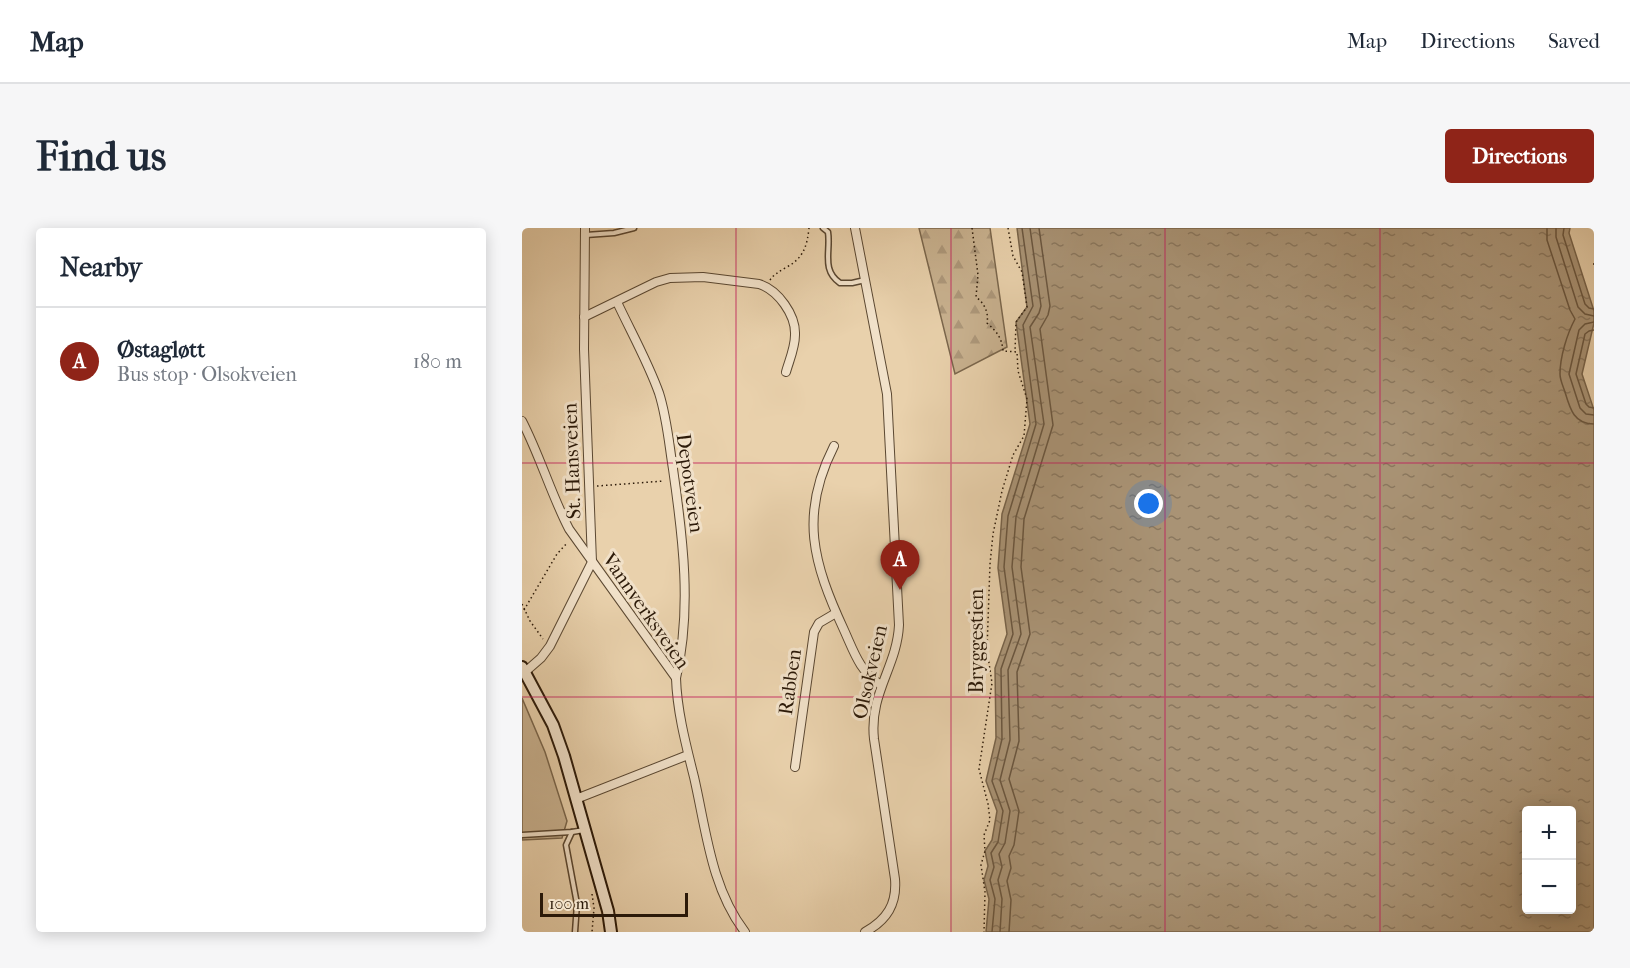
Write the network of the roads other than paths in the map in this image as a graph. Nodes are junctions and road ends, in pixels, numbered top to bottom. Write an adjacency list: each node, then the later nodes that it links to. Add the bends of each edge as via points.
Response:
1 (634, 228): 4 (lane, via 614,233)
2 (822, 228): 5 (lane, via 828,232 828,267 833,278 840,283)
3 (855, 228): 5 (street, Olsokveien)
4 (585, 232): 7 (street, St. Hansveien)
5 (866, 280): 15 (street, Olsokveien, via 887,394 898,613 896,646)
6 (617, 302): 7 (street); 8 (street, via 662,279 683,276 766,286 780,298 795,330); 14 (street, Depotveien, via 659,393 668,434 685,586)
7 (585, 318): 11 (street, St. Hansveien)
8 (786, 372)
9 (522, 421): 11 (street, Vannverksveien, via 560,511)
10 (834, 446): 12 (street, via 814,500 813,527 819,572)
11 (592, 562): 13 (street, St. Hansveien, via 549,646 541,658); 14 (street, Vannverksveien)
12 (836, 613): 15 (street, via 862,669); 17 (street, Rabben, via 819,622 814,632)
13 (524, 670): 18 (main road, via 553,725)
14 (676, 678): 16 (street, Vannverksveien)
15 (881, 685): 25 (street, Olsokveien, via 873,731 895,894 889,913)
16 (688, 755): 18 (street); 24 (street, Vannverksveien, via 718,882)
17 (795, 767)
18 (576, 799): 19 (main road)
19 (584, 830): 20 (lane); 23 (main road)
20 (573, 832): 21 (lane); 22 (lane, via 566,845 577,904)
21 (522, 835)
22 (575, 932)
23 (611, 932)
24 (745, 932)
25 (866, 932)

